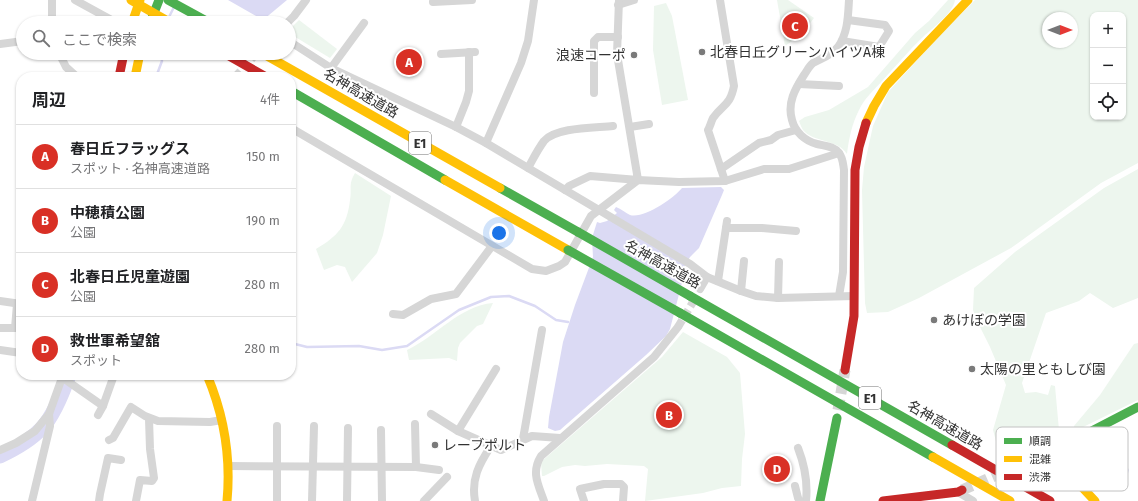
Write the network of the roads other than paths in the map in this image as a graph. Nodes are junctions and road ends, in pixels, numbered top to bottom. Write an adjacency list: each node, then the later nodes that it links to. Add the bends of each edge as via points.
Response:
1 (52, 0): 16 (street)
2 (76, 0): 17 (street)
3 (131, 0): 20 (main road, bridge)
4 (140, 0): 18 (main road)
5 (159, 0): 19 (main road)
6 (168, 0): 21 (main road)
7 (306, 0): 22 (street)
8 (472, 0): 14 (street)
9 (534, 0): 53 (street, via 528,41 521,63)
10 (634, 0): 15 (street)
11 (720, 0): 56 (street, via 734,86 732,96 713,119 708,130)
12 (849, 0): 23 (street)
13 (968, 0): 70 (main road, via 886,86 864,126 855,170)
14 (433, 2)
15 (619, 2): 25 (street)
16 (52, 16)
17 (105, 16)
18 (134, 16)
19 (153, 16)
20 (160, 16)
21 (197, 16)
22 (294, 16)
23 (848, 20): 26 (street); 26 (street, via 885,25 889,31 879,47)
24 (364, 23): 36 (street)
25 (618, 37): 45 (street, via 598,37 594,41 598,83); 50 (street, via 617,54)
26 (842, 41): 43 (street, via 831,54 812,64)
27 (16, 42): 28 (street)
28 (0, 44)
29 (296, 46): 36 (street)
30 (441, 54): 49 (street, via 472,52 469,91)
31 (62, 60): 37 (street)
32 (123, 60): 38 (main road)
33 (138, 60): 39 (main road)
34 (236, 60): 40 (main road)
35 (274, 60): 41 (main road, 名神高速道路 / E1, bridge)
36 (331, 68): 49 (street)
37 (71, 72)
38 (120, 72)
39 (135, 72)
40 (257, 72)
41 (296, 72)
42 (296, 72): 116 (main road, 名神高速道路 / E1, bridge)
43 (799, 84): 44 (street); 51 (street, via 790,108)
44 (839, 86)
45 (594, 93)
46 (296, 94): 140 (main road, E1, bridge)
47 (649, 124): 50 (street)
48 (613, 126): 55 (street, via 596,124 571,134 557,133 544,142)
49 (456, 127): 53 (street)
50 (630, 127): 57 (street)
51 (796, 130): 54 (street, via 807,140 830,147); 56 (street, via 759,143)
52 (296, 131): 62 (street)
53 (486, 143): 55 (street)
54 (839, 153): 58 (street, via 789,169 764,169); 69 (street, via 844,170 843,272)
55 (528, 168): 59 (street)
56 (721, 169): 58 (street)
57 (638, 180): 58 (street); 59 (street, via 590,176); 60 (street)
58 (725, 181)
59 (565, 190): 60 (street)
60 (599, 211): 62 (street, via 591,216 565,262 553,269 532,269); 65 (street, via 690,264)
61 (796, 231): 66 (street, via 727,225)
62 (492, 246): 74 (street, via 456,294 431,299 403,315)
63 (744, 261): 68 (street)
64 (779, 262): 71 (street)
65 (707, 277): 66 (street); 67 (street)
66 (718, 281): 68 (street)
67 (700, 289)
68 (741, 291): 71 (street, via 756,296)
69 (839, 296): 70 (street); 71 (street)
70 (854, 296): 82 (main road, via 854,316)
71 (778, 298)
72 (0, 301): 73 (street)
73 (16, 304)
74 (393, 314)
75 (678, 327): 102 (street, via 654,357)
76 (0, 328): 77 (street)
77 (16, 328)
78 (542, 330): 103 (street)
79 (0, 350): 80 (street)
80 (16, 352)
81 (496, 369): 101 (street)
82 (846, 370)
83 (62, 380): 91 (street)
84 (68, 380): 87 (street)
85 (112, 380): 87 (street)
86 (209, 380): 94 (main road)
87 (103, 406): 90 (street)
88 (1138, 406): 98 (main road)
89 (431, 414): 101 (street)
90 (98, 415)
91 (49, 417): 107 (street, via 35,431); 122 (street, via 50,426)
92 (837, 418): 137 (main road)
93 (149, 419): 94 (street, via 210,422); 104 (street, via 131,407 113,438); 124 (street, via 154,478 152,481 140,480)
94 (222, 420): 109 (main road)
95 (415, 424): 114 (street)
96 (277, 426): 113 (street)
97 (314, 426): 110 (street)
98 (1099, 427)
99 (348, 428): 111 (street)
100 (381, 430): 112 (street)
101 (458, 431): 105 (street)
102 (560, 438): 103 (street, via 532,436); 132 (street, via 536,463 535,472)
103 (523, 439): 105 (street, via 501,450)
104 (109, 440)
105 (491, 446): 131 (street, via 476,474)
106 (798, 448): 136 (street, via 805,469)
107 (0, 450)
108 (121, 460): 123 (street, via 108,458)
109 (228, 466): 113 (street); 125 (main road)
110 (313, 466): 111 (street); 113 (street); 127 (street)
111 (347, 466): 112 (street); 128 (street)
112 (381, 466): 114 (street); 129 (street)
113 (277, 467): 126 (street)
114 (416, 467): 115 (street)
115 (439, 470)
116 (996, 470)
117 (447, 477): 130 (street)
118 (794, 486): 135 (street)
119 (960, 491): 138 (main road); 139 (street)
120 (1032, 491): 141 (main road, 名神高速道路 / E1, bridge)
121 (1086, 491): 142 (main road)
122 (32, 501)
123 (100, 501)
124 (136, 501)
125 (227, 501)
126 (277, 501)
127 (312, 501)
128 (347, 501)
129 (382, 501)
130 (424, 501)
131 (475, 501)
132 (544, 501)
133 (584, 501): 134 (street, via 580,489 604,484 621,484 624,487)
134 (623, 501)
135 (800, 501)
136 (806, 501)
137 (820, 501)
138 (883, 501)
139 (973, 501)
140 (1010, 501)
141 (1050, 501)
142 (1095, 501)

